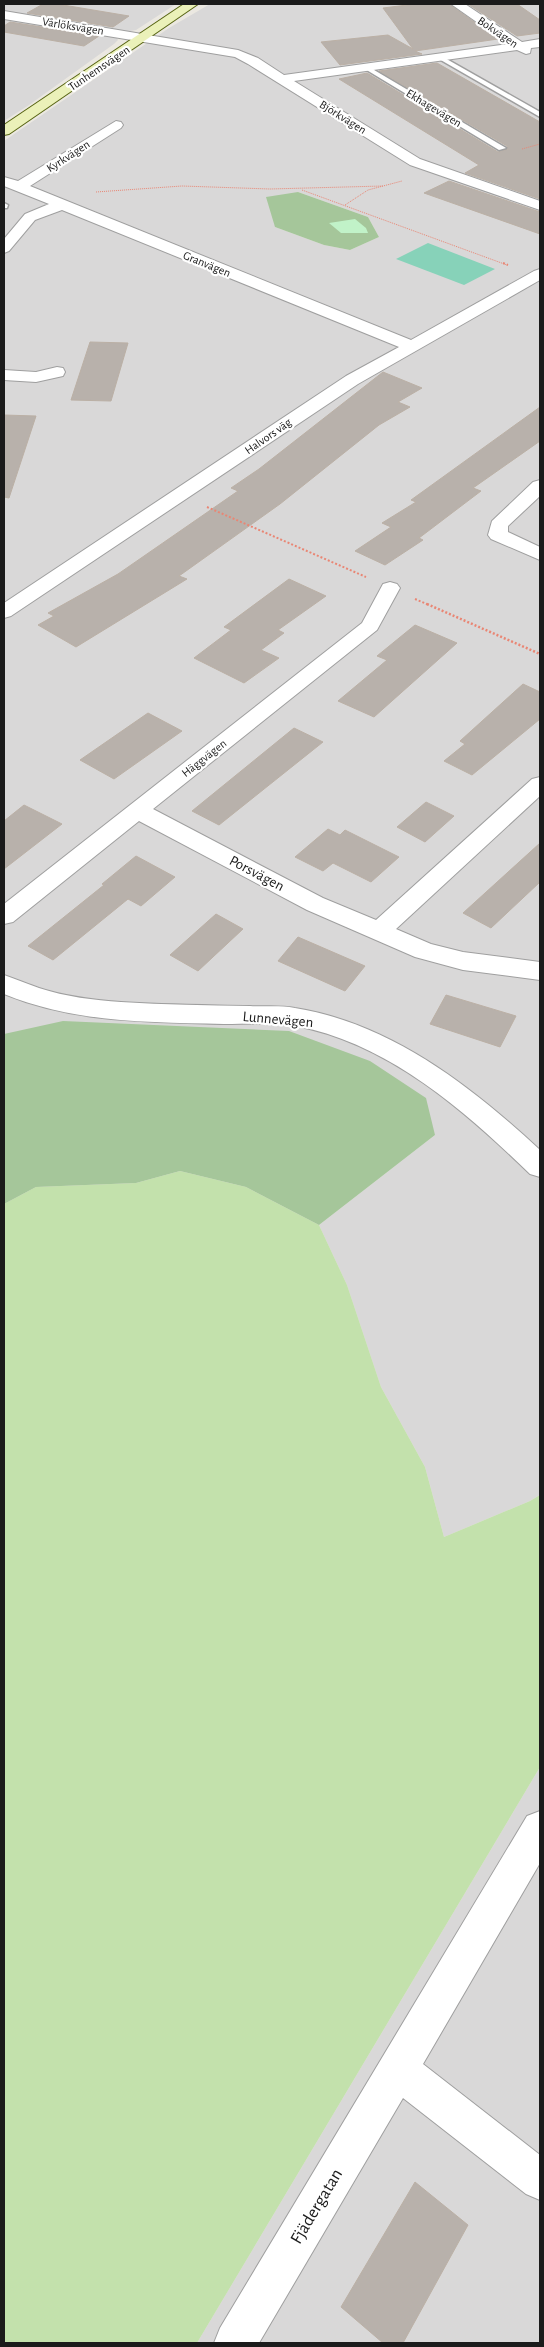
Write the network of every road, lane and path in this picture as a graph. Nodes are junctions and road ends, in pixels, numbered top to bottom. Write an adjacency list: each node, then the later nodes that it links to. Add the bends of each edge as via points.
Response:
1 (19, 4): 4 (street)
2 (192, 4): 5 (street, Tunhemsvägen)
3 (457, 4): 7 (street, Bokvägen)
4 (4, 14): 5 (street, Vårlöksvägen)
5 (143, 38): 11 (street, Björkvägen, via 238,54); 14 (street, Tunhemsvägen)
6 (540, 43): 7 (street)
7 (521, 47): 8 (street); 9 (street, Bokvägen)
8 (441, 58): 10 (street); 12 (lane)
9 (540, 58)
10 (366, 68): 11 (street); 15 (lane, Ekhagevägen)
11 (282, 79): 16 (street, Björkvägen, via 415,162)
12 (540, 116)
13 (116, 125): 17 (street, Kyrkvägen)
14 (4, 130)
15 (502, 148)
16 (440, 172): 18 (path); 22 (street, Björkvägen)
17 (8, 184): 20 (street, Granvägen)
18 (383, 186): 19 (path); 21 (path, via 355,197)
19 (299, 189): 20 (path, via 182,186 70,195); 21 (path)
20 (56, 204): 23 (street, via 30,217); 25 (street, Granvägen)
21 (345, 205): 24 (path)
22 (540, 206)
23 (4, 248)
24 (538, 275): 25 (street, Halvors väg)
25 (410, 345): 29 (street, Halvors väg, via 312,406)
26 (57, 372): 27 (street, via 36,377)
27 (4, 375)
28 (540, 487): 30 (street, via 499,525 498,535)
29 (180, 496): 31 (path); 32 (street, Halvors väg)
30 (540, 554)
31 (390, 588): 33 (path); 35 (street, Häggvägen, via 370,626)
32 (4, 612)
33 (540, 654)
34 (540, 784): 37 (street)
35 (137, 810): 36 (street, Häggvägen); 37 (street, Porsvägen, via 315,904)
36 (4, 916)
37 (378, 932): 38 (street, Porsvägen, via 424,951 463,961)
38 (540, 972)
39 (4, 984): 40 (street, Lunnevägen, via 66,1005 148,1014 292,1017 329,1024 373,1041 406,1060 480,1112)
40 (540, 1166)
41 (540, 1829): 42 (street, Fjädergatan)
42 (398, 2070): 43 (street); 44 (street, Fjädergatan)
43 (540, 2180)
44 (235, 2343)

